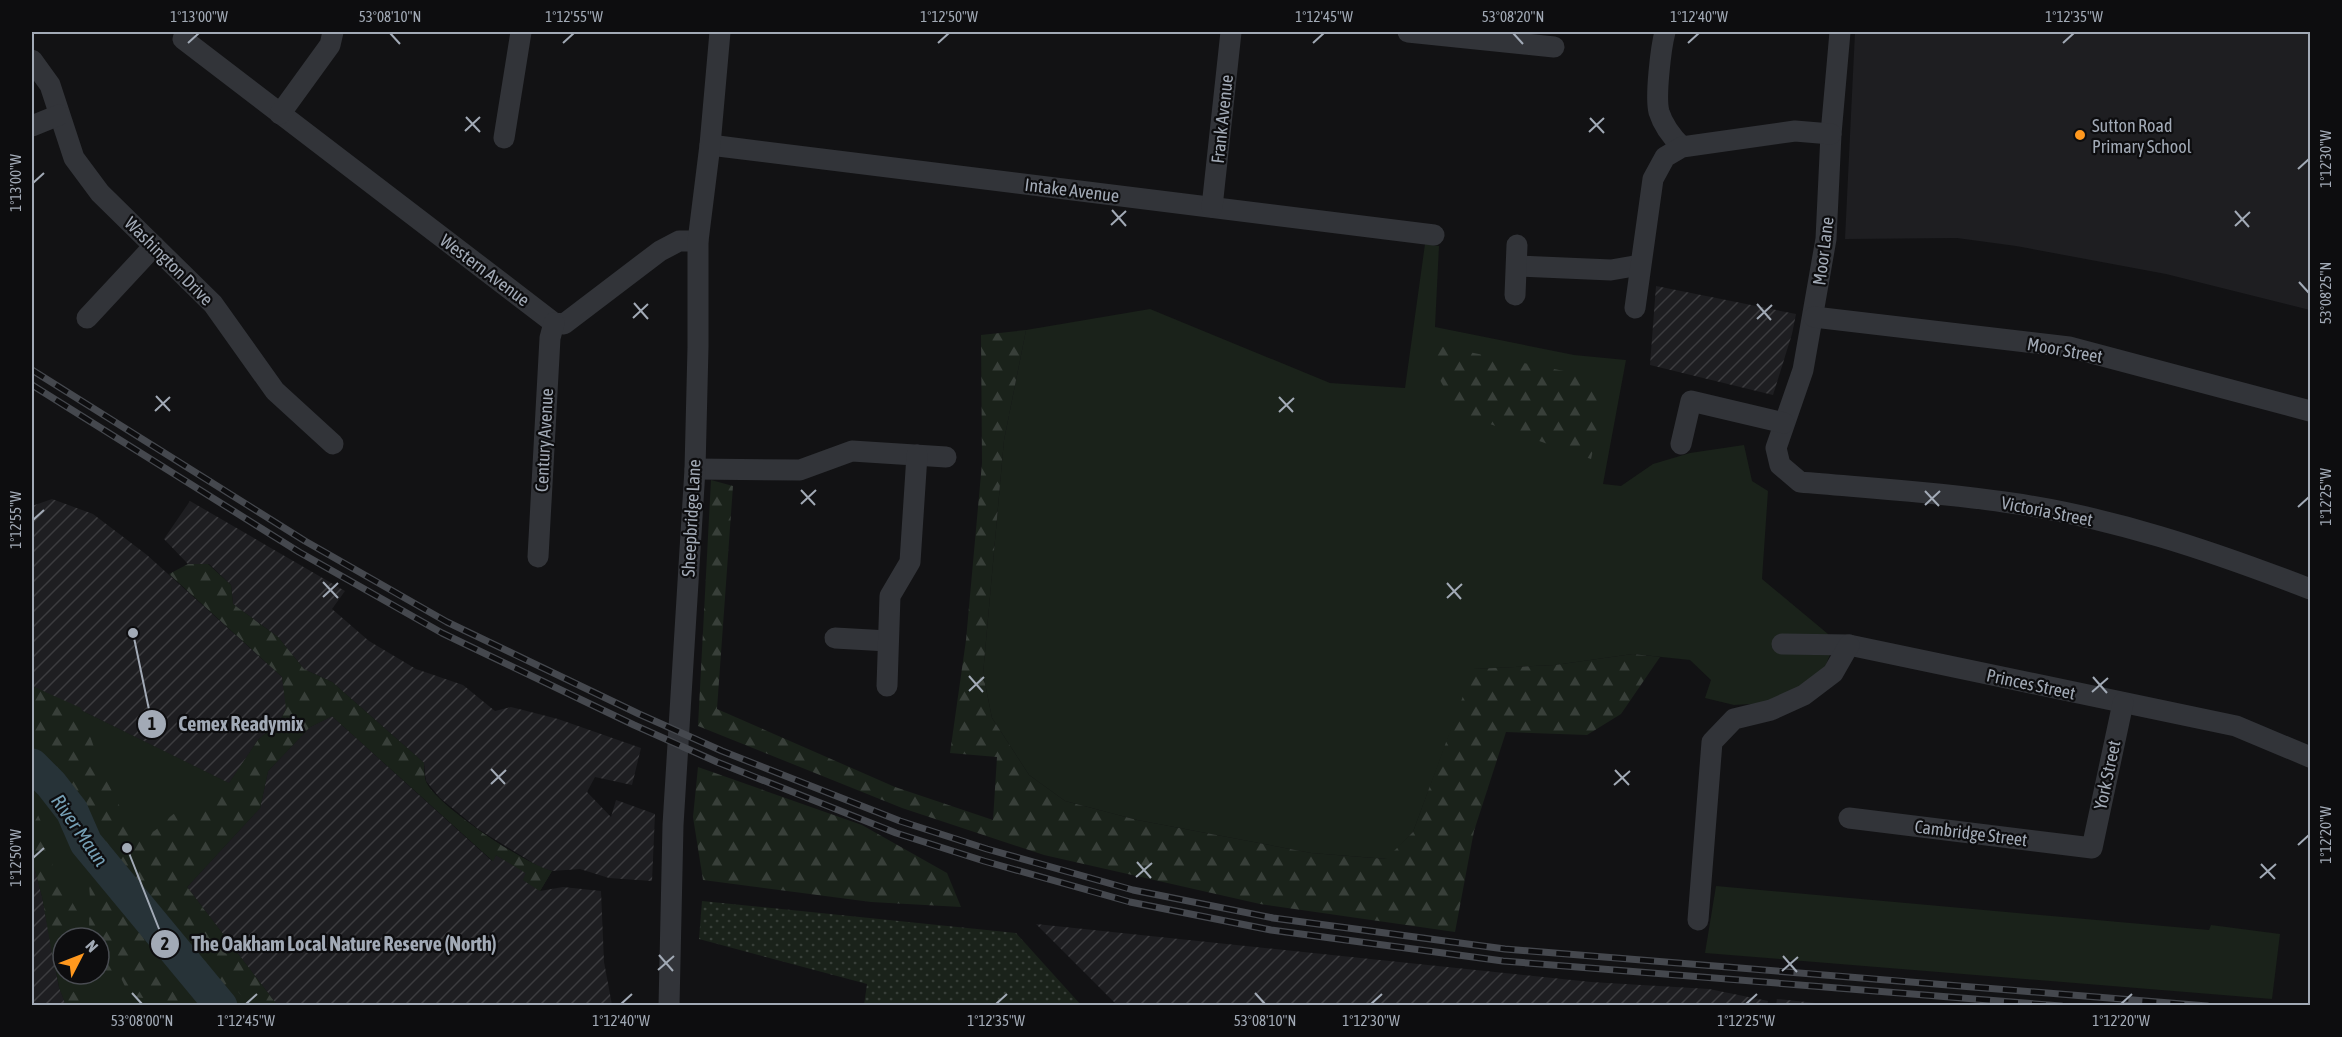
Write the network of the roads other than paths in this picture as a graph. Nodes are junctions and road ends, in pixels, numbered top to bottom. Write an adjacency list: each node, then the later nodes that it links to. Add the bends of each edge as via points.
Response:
1 (333, 32): 11 (street, via 330,45)
2 (521, 32): 15 (street)
3 (720, 32): 16 (street, Sheepbridge Lane)
4 (1231, 32): 18 (street, Frank Avenue)
5 (1408, 32): 9 (street)
6 (1840, 32): 14 (street, Moor Lane)
7 (183, 39): 11 (street, Western Avenue)
8 (1656, 44): 17 (street, via 1659,111 1671,136)
9 (1554, 47)
10 (32, 60): 12 (street, Washington Drive, via 50,85)
11 (280, 114): 29 (street, Western Avenue)
12 (59, 115): 13 (street); 22 (street, Washington Drive, via 74,158 100,193)
13 (32, 126)
14 (1831, 134): 17 (street, via 1795,131); 28 (street, Moor Lane, via 1827,239)
15 (504, 138)
16 (710, 145): 18 (street, Intake Avenue); 20 (street, Sheepbridge Lane)
17 (1682, 147): 23 (street, via 1665,158 1653,179)
18 (1212, 207): 19 (street, Intake Avenue)
19 (1434, 235)
20 (698, 241): 29 (street, via 679,241 660,251 564,324); 37 (street, Sheepbridge Lane)
21 (1517, 245): 24 (street)
22 (154, 246): 27 (street); 32 (street, Washington Drive, via 213,304 275,391)
23 (1640, 265): 24 (street, via 1611,270); 26 (street)
24 (1517, 266): 25 (street)
25 (1515, 295)
26 (1635, 308)
27 (87, 318)
28 (1814, 318): 30 (street, Moor Street, via 2068,347); 31 (street, Moor Lane, via 1803,370)
29 (554, 323): 38 (street, Century Avenue)
30 (2310, 411)
31 (1784, 423): 33 (street, via 1691,401); 36 (street, Moor Lane, via 1776,448)
32 (333, 444)
33 (1681, 444)
34 (917, 455): 35 (street); 37 (street, via 852,451 800,470); 41 (street, via 910,562 890,596)
35 (946, 457)
36 (1780, 465): 39 (street, Victoria Street, via 1800,482 2005,502 2082,517 2191,545)
37 (694, 469): 50 (street, Sheepbridge Lane, via 673,825)
38 (538, 557)
39 (2310, 589)
40 (835, 638): 41 (street)
41 (888, 641): 44 (street)
42 (1782, 644): 43 (street, Princes Street)
43 (1849, 645): 45 (street, Princes Street); 49 (street, via 1833,673 1804,695 1771,710 1734,719 1712,742)
44 (886, 686)
45 (2123, 703): 46 (street, Princes Street, via 2236,726); 48 (street, York Street)
46 (2310, 757)
47 (1849, 818): 48 (street, Cambridge Street)
48 (2092, 848)
49 (1698, 920)
50 (669, 1005)

